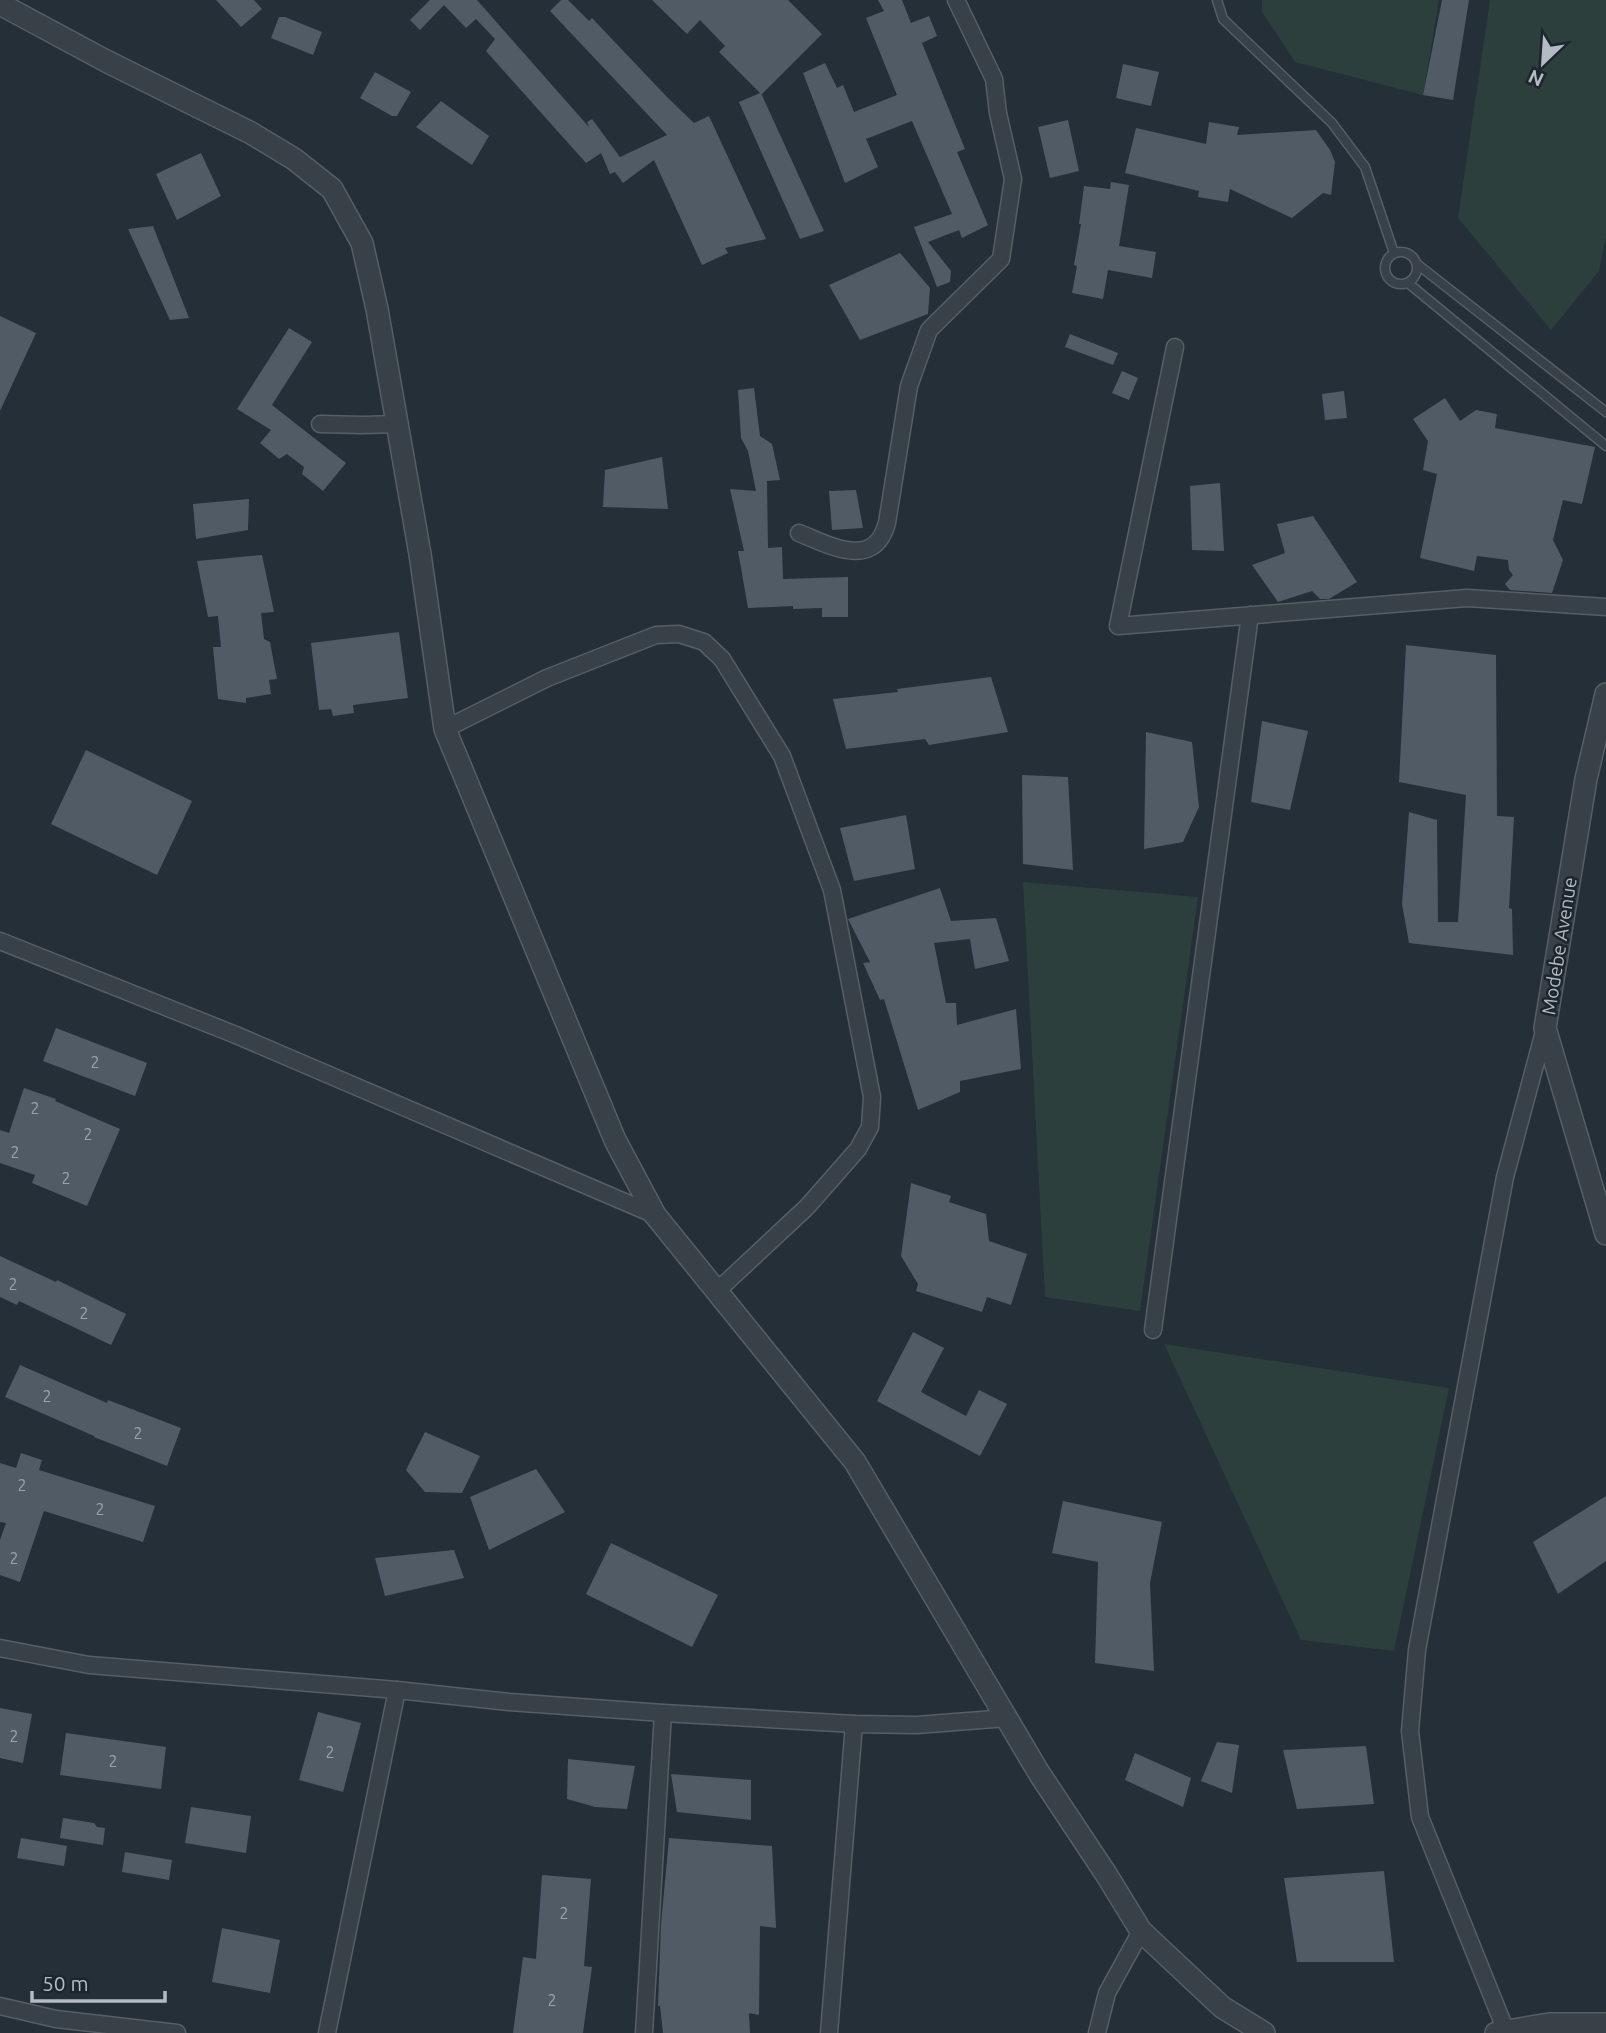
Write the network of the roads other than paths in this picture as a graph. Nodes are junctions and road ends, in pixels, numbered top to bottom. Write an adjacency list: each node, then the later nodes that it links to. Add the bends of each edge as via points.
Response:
1 (956, 0): 12 (street, via 993,79 1013,178 1001,259 929,330 909,386 887,523 878,543 853,551)
2 (1217, 0): 4 (lane, via 1223,19 1332,123 1365,167)
3 (0, 4): 10 (street, via 251,133 332,189 362,243)
4 (1394, 253): 5 (lane, via 1409,253); 6 (lane, via 1385,264 1388,278)
5 (1417, 264): 6 (lane, via 1414,279); 8 (lane)
6 (1408, 283): 11 (lane)
7 (1175, 347): 14 (street, via 1118,626)
8 (1606, 412)
9 (320, 424): 10 (street)
10 (397, 424): 16 (street)
11 (1606, 446)
12 (799, 533)
13 (1606, 607): 14 (street, via 1467,598)
14 (1250, 615): 22 (street)
15 (1606, 694): 18 (street, Modebe Avenue, via 1586,779)
16 (445, 729): 19 (street, via 615,1140); 21 (street, via 547,678 656,635 680,634 704,642 722,659 782,756 832,890 872,1097 870,1127 858,1149 807,1207)
17 (0, 940): 19 (street, via 236,1035)
18 (1545, 1028): 20 (street, Modebe Avenue); 32 (street, via 1505,1177 1417,1650 1410,1731 1420,1817)
19 (655, 1215): 21 (street)
20 (1606, 1234)
21 (717, 1291): 26 (street, via 855,1462)
22 (1153, 1330)
23 (0, 1648): 24 (street, via 89,1665)
24 (397, 1690): 25 (street); 35 (street)
25 (663, 1713): 27 (street); 36 (street)
26 (1007, 1718): 27 (street, via 918,1725); 28 (street)
27 (854, 1724): 37 (street)
28 (1141, 1931): 38 (street, via 1107,1993); 39 (street, via 1222,2007)
29 (0, 2006): 30 (street)
30 (56, 2019): 33 (street); 34 (street)
31 (1606, 2024): 32 (street, via 1549,2024)
32 (1501, 2032)
33 (46, 2033)
34 (177, 2033)
35 (327, 2033)
36 (644, 2033)
37 (829, 2033)
38 (1097, 2033)
39 (1264, 2033)

